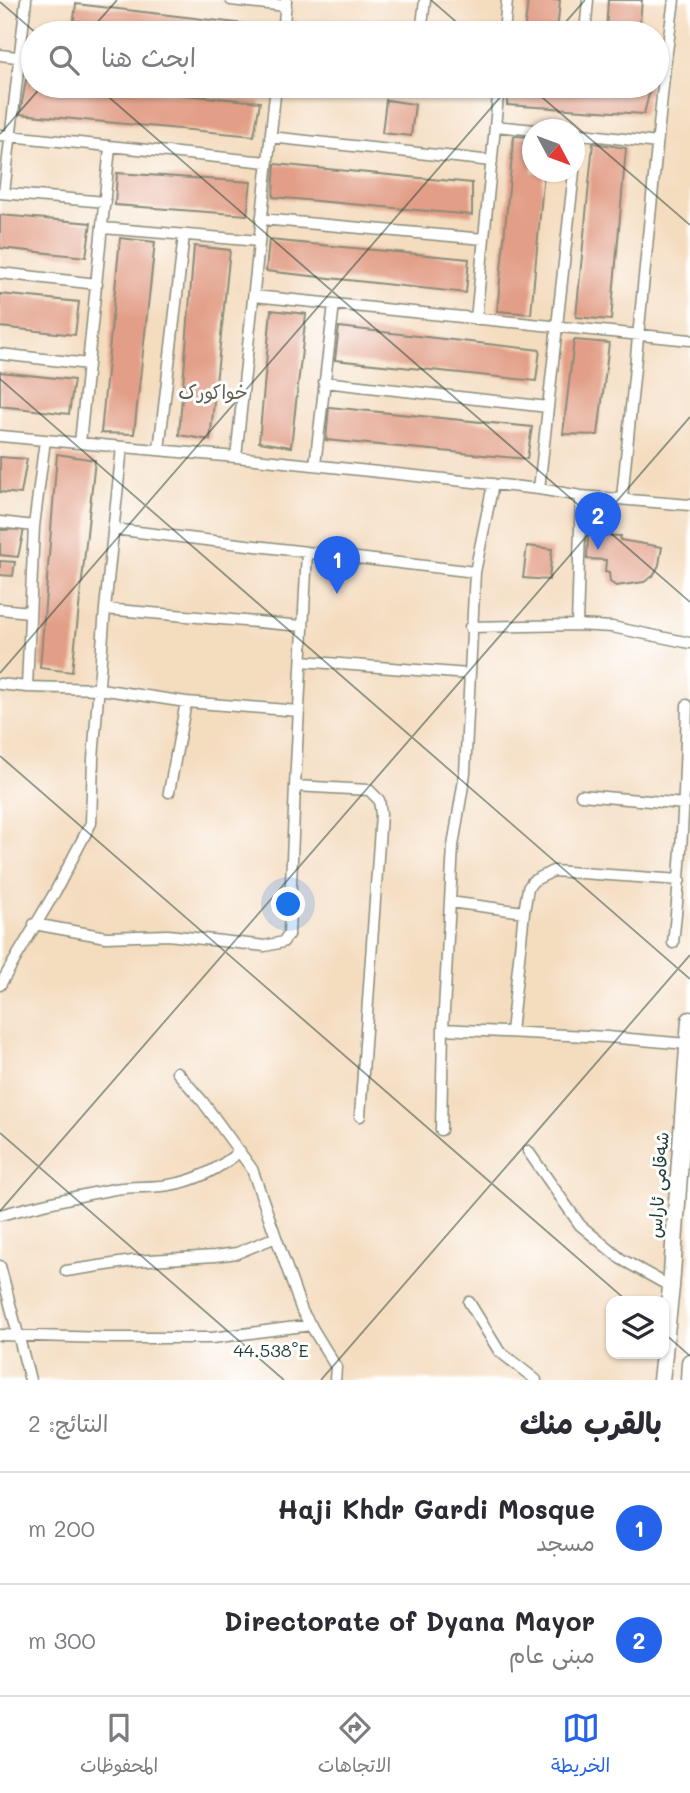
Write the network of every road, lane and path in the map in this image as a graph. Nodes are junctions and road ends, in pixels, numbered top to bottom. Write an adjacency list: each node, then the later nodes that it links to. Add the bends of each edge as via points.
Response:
1 (26, 0): 8 (street)
2 (230, 0): 7 (street)
3 (425, 0): 10 (street)
4 (507, 0): 11 (street)
5 (588, 0): 12 (street)
6 (674, 0): 13 (street)
7 (286, 3): 9 (street)
8 (24, 21)
9 (284, 21)
10 (422, 21)
11 (505, 21)
12 (586, 21)
13 (669, 25)
14 (21, 48): 16 (street)
15 (0, 55): 16 (street)
16 (20, 57): 22 (street)
17 (275, 98): 24 (street)
18 (498, 98): 20 (street)
19 (659, 98): 25 (street)
20 (495, 126): 21 (street); 27 (street)
21 (522, 129)
22 (5, 135): 26 (street); 30 (street)
23 (585, 135): 25 (street)
24 (270, 137): 27 (street); 28 (street)
25 (657, 143): 43 (street)
26 (110, 148): 28 (street); 31 (street)
27 (492, 160): 35 (street)
28 (267, 162): 32 (street)
29 (573, 182): 42 (street)
30 (2, 193): 31 (street)
31 (106, 202): 33 (street)
32 (261, 219): 35 (street); 36 (street)
33 (103, 228): 34 (street); 38 (street)
34 (184, 235): 36 (street); 53 (street)
35 (484, 240): 41 (street)
36 (259, 241): 39 (street)
37 (0, 273): 38 (street)
38 (97, 284): 46 (street)
39 (254, 296): 40 (street); 54 (street)
40 (334, 304): 41 (street); 47 (street)
41 (476, 319): 42 (street)
42 (557, 327): 43 (street); 48 (street)
43 (638, 335): 44 (street); 59 (street)
44 (690, 340)
45 (0, 354): 46 (street)
46 (88, 364): 51 (street)
47 (324, 382): 48 (street); 55 (street)
48 (548, 407): 57 (street)
49 (0, 436): 50 (street)
50 (45, 440): 51 (street); 62 (street)
51 (80, 443): 52 (street)
52 (122, 447): 53 (street); 63 (street)
53 (159, 450): 54 (street)
54 (236, 457): 55 (street)
55 (315, 465): 56 (street)
56 (493, 484): 57 (street); 65 (street)
57 (540, 489): 58 (street)
58 (580, 496): 59 (street); 69 (street)
59 (622, 498): 60 (street)
60 (690, 505)
61 (0, 522): 62 (street)
62 (34, 526): 68 (street)
63 (113, 529): 64 (street); 67 (street)
64 (307, 552): 65 (street); 70 (street)
65 (475, 572): 71 (street)
66 (0, 609): 68 (street)
67 (105, 609): 70 (street); 77 (street)
68 (29, 612): 76 (street)
69 (577, 625): 71 (street); 72 (street, via 612,627)
70 (303, 626): 73 (street)
71 (470, 627): 74 (street)
72 (690, 643)
73 (302, 661): 74 (street); 80 (street)
74 (468, 674): 86 (street, via 465,773)
75 (0, 684): 76 (street)
76 (27, 687): 77 (street)
77 (100, 689): 78 (street); 88 (street, via 91,823)
78 (186, 702): 80 (street); 82 (street)
79 (690, 708): 84 (street, via 687,705)
80 (299, 711): 81 (street)
81 (295, 786): 88 (street, via 289,933 283,942 265,946 168,935 106,937); 96 (street, via 369,790 379,800)
82 (169, 792)
83 (581, 795): 84 (street)
84 (685, 804): 85 (street)
85 (680, 880): 87 (street, via 553,871 528,888); 89 (street)
86 (450, 902): 87 (street); 92 (street)
87 (524, 912): 93 (street)
88 (34, 924): 90 (street)
89 (673, 943)
90 (0, 985)
91 (690, 1020): 94 (main road, شەقامی ئاراس)
92 (443, 1030): 93 (street); 97 (street)
93 (511, 1032): 94 (street)
94 (687, 1044): 104 (main road, شەقامی ئاراس)
95 (177, 1072): 99 (street)
96 (360, 1116)
97 (441, 1130)
98 (528, 1150): 104 (street, via 580,1225 621,1259)
99 (240, 1152): 100 (street, via 201,1177 72,1197); 101 (street, via 259,1184)
100 (0, 1215)
101 (276, 1237): 103 (street, via 215,1256); 107 (street)
102 (0, 1266): 109 (street)
103 (66, 1271)
104 (671, 1287): 106 (main road, شەقامی ئاراس)
105 (469, 1302): 114 (street, via 499,1351)
106 (669, 1306)
107 (311, 1325): 109 (street, via 212,1338); 113 (street, via 336,1367)
108 (0, 1335): 109 (street)
109 (18, 1336): 112 (street)
110 (663, 1359): 115 (main road, شەقامی ئاراس)
111 (690, 1362): 116 (main road)
112 (30, 1380)
113 (335, 1380)
114 (536, 1380)
115 (661, 1380)
116 (689, 1380)

